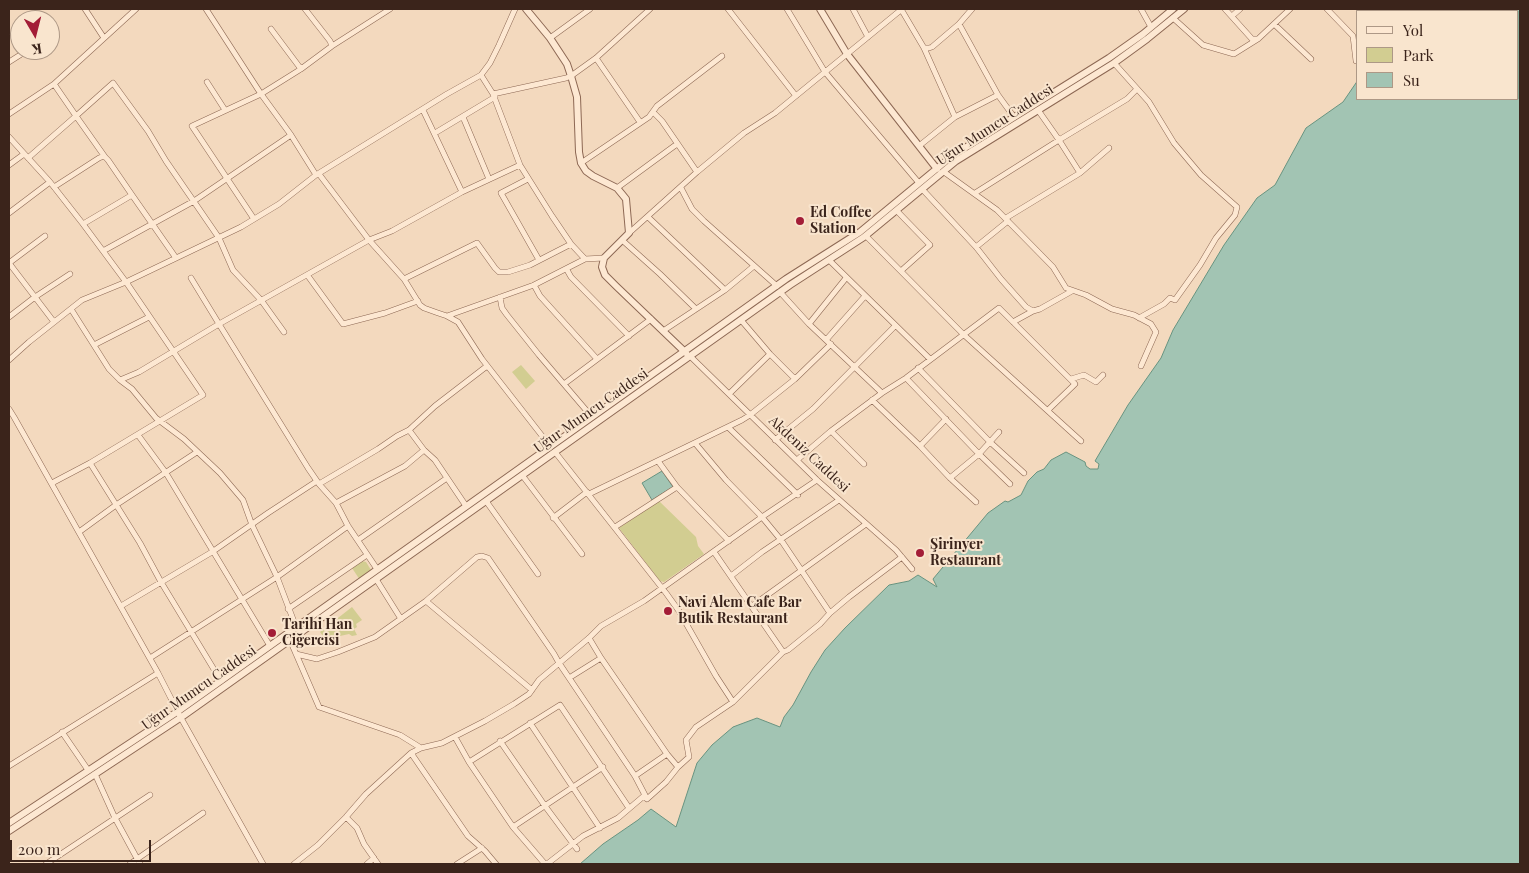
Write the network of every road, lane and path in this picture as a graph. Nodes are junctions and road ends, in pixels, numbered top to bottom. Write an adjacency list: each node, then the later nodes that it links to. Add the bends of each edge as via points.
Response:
1 (86, 9): 31 (street)
2 (136, 9): 31 (street)
3 (206, 9): 49 (street)
4 (305, 9): 34 (street)
5 (390, 9): 34 (street)
6 (515, 9): 44 (street, via 490,63)
7 (526, 9): 32 (street)
8 (590, 9): 32 (street)
9 (650, 9): 38 (street)
10 (728, 9): 52 (street)
11 (787, 9): 43 (street)
12 (820, 9): 36 (street)
13 (852, 9): 30 (street)
14 (902, 9): 30 (street); 35 (street)
15 (972, 9): 25 (street)
16 (1141, 9): 27 (street)
17 (1173, 9): 27 (street, Uğur Mumcu Caddesi)
18 (1184, 9): 24 (street, Uğur Mumcu Caddesi)
19 (1225, 9): 23 (street)
20 (1240, 9): 23 (street)
21 (1290, 9): 26 (street)
22 (1327, 9): 29 (street)
23 (1232, 16): 33 (street, via 1252,39)
24 (1173, 18): 33 (street, via 1203,45 1234,54); 41 (street, Uğur Mumcu Caddesi)
25 (959, 24): 35 (street, via 932,47); 51 (street)
26 (1274, 24): 33 (street); 39 (street)
27 (1150, 27): 61 (street, Uğur Mumcu Caddesi, via 1109,58)
28 (271, 29): 42 (street)
29 (1356, 33): 40 (street)
30 (868, 37): 36 (street)
31 (104, 38): 47 (street)
32 (550, 38): 45 (street)
33 (1258, 39)
34 (332, 46): 42 (street)
35 (924, 48): 60 (street)
36 (847, 54): 43 (street); 68 (street)
37 (722, 56): 56 (street)
38 (596, 58): 45 (street); 62 (street)
39 (1312, 59)
40 (1356, 60)
41 (1114, 63): 48 (street); 55 (street, Uğur Mumcu Caddesi)
42 (301, 69): 49 (street)
43 (825, 72): 52 (street); 84 (street)
44 (481, 74): 50 (street); 54 (street)
45 (571, 76): 50 (street); 72 (street, via 577,97)
46 (207, 82): 53 (street)
47 (54, 84): 57 (street); 58 (street)
48 (1137, 89): 66 (street, via 1127,99); 139 (street, via 1149,102 1174,143 1237,208 1175,300 1170,298)
49 (261, 94): 53 (street); 64 (street)
50 (494, 95): 59 (street); 74 (street)
51 (998, 95): 60 (street); 61 (street)
52 (796, 96): 76 (street)
53 (226, 110): 80 (street, via 192,126)
54 (423, 110): 63 (street); 79 (street)
55 (1038, 110): 66 (street); 77 (street, Uğur Mumcu Caddesi, via 956,161)
56 (653, 112): 62 (street); 67 (street)
57 (9, 114)
58 (76, 116): 70 (street); 71 (street); 92 (street, via 113,83)
59 (463, 117): 63 (street); 81 (street)
60 (955, 117): 68 (street)
61 (1014, 117): 75 (street, Uğur Mumcu Caddesi)
62 (640, 122): 72 (street)
63 (435, 133): 89 (street)
64 (290, 135): 79 (street); 80 (street)
65 (9, 137): 70 (street)
66 (1059, 140): 78 (street); 90 (street)
67 (677, 144): 76 (street); 86 (street)
68 (919, 146): 75 (street)
69 (1109, 148): 78 (street)
70 (26, 156): 73 (street); 83 (street)
71 (105, 157): 85 (street); 91 (street)
72 (582, 164): 86 (street, via 586,172)
73 (9, 165)
74 (520, 165): 81 (street); 82 (street)
75 (936, 169): 84 (street, Uğur Mumcu Caddesi)
76 (697, 172): 87 (street)
77 (944, 172): 88 (street, Uğur Mumcu Caddesi); 90 (street)
78 (1080, 173): 97 (street)
79 (318, 174): 96 (street); 104 (street)
80 (227, 178): 92 (street); 96 (street)
81 (489, 179): 89 (street)
82 (528, 179): 106 (street); 112 (street, via 501,193)
83 (50, 182): 85 (street); 94 (street)
84 (919, 184): 109 (street, Uğur Mumcu Caddesi)
85 (54, 187): 98 (street)
86 (617, 188): 100 (street, via 626,199)
87 (681, 188): 95 (street); 115 (street, via 692,209)
88 (923, 190): 93 (street, Uğur Mumcu Caddesi); 107 (street)
89 (462, 192): 104 (street, via 392,231)
90 (975, 193): 97 (street)
91 (132, 194): 98 (street); 99 (street)
92 (194, 201): 99 (street); 103 (street)
93 (897, 211): 102 (street, Uğur Mumcu Caddesi); 117 (street, via 930,245)
94 (9, 213)
95 (648, 217): 100 (street); 126 (street)
96 (254, 219): 103 (street)
97 (1007, 220): 107 (street); 127 (street, via 1053,267 1066,288)
98 (83, 224): 108 (street)
99 (152, 224): 108 (street); 110 (street)
100 (629, 233): 105 (street)
101 (44, 236): 114 (street)
102 (866, 236): 109 (street, Uğur Mumcu Caddesi); 117 (street)
103 (219, 238): 110 (street); 131 (street, via 233,270)
104 (369, 240): 119 (street); 122 (street)
105 (622, 240): 111 (street); 134 (street)
106 (571, 244): 112 (street); 113 (street)
107 (976, 247): 135 (street, via 1013,293)
108 (103, 251): 123 (street)
109 (827, 257): 121 (street); 125 (street, Uğur Mumcu Caddesi)
110 (176, 258): 123 (street)
111 (604, 258): 113 (street); 140 (street, via 602,267 605,275)
112 (539, 260): 122 (street, via 508,272 499,272 477,243)
113 (585, 260): 116 (street)
114 (9, 263): 129 (street)
115 (754, 266): 125 (street); 126 (street)
116 (567, 270): 124 (street); 150 (street)
117 (902, 270): 149 (street)
118 (70, 274): 129 (street)
119 (308, 276): 131 (street); 132 (street, via 343,324)
120 (191, 278): 144 (street)
121 (846, 278): 128 (street); 145 (street)
122 (404, 279): 132 (street)
123 (126, 282): 133 (street, via 82,300); 138 (street)
124 (534, 285): 130 (street); 158 (street, via 540,296)
125 (778, 289): 141 (street, Uğur Mumcu Caddesi); 145 (street); 155 (street, Uğur Mumcu Caddesi)
126 (725, 290): 134 (street)
127 (1072, 290): 135 (street); 139 (street)
128 (865, 296): 146 (street); 151 (street)
129 (35, 297): 136 (street); 142 (street)
130 (500, 298): 137 (street); 170 (street, via 507,315)
131 (261, 300): 144 (street); 148 (street)
132 (418, 301): 137 (street, via 424,308)
133 (71, 309): 142 (street); 153 (street)
134 (696, 309): 147 (street)
135 (1033, 310): 143 (street)
136 (9, 316)
137 (447, 316): 161 (street, via 458,322)
138 (150, 317): 153 (street); 154 (street)
139 (1140, 318): 162 (street, via 1151,324 1156,332)
140 (651, 319): 147 (street); 150 (street)
141 (741, 320): 156 (street); 157 (street, Uğur Mumcu Caddesi)
142 (54, 322): 160 (street)
143 (1012, 322): 149 (street, via 999,308); 168 (street)
144 (220, 324): 154 (street); 206 (street)
145 (809, 324): 151 (street)
146 (895, 326): 159 (street); 163 (street)
147 (663, 331): 155 (street)
148 (284, 332)
149 (964, 334): 159 (street); 175 (street)
150 (629, 336): 158 (street)
151 (826, 340): 152 (street)
152 (831, 344): 163 (street); 167 (street)
153 (94, 345): 169 (street)
154 (175, 352): 169 (street); 179 (street, via 203,395)
155 (684, 352): 157 (street); 177 (street, Uğur Mumcu Caddesi)
156 (770, 354): 167 (street); 172 (street)
157 (690, 356): 172 (street, Akdeniz Caddesi); 193 (street, Uğur Mumcu Caddesi)
158 (598, 359): 170 (street)
159 (930, 359): 164 (street)
160 (9, 360)
161 (487, 366): 181 (street); 189 (street)
162 (1141, 366)
163 (855, 368): 171 (street); 185 (street)
164 (918, 368): 166 (street); 187 (street)
165 (1103, 375): 168 (street, via 1096,382 1084,375)
166 (906, 378): 171 (street); 178 (street)
167 (795, 379): 176 (street)
168 (1071, 379): 175 (street, via 1075,384 1073,387)
169 (120, 380): 179 (street)
170 (564, 384): 177 (street)
171 (882, 393): 173 (street)
172 (729, 394): 176 (street, Akdeniz Caddesi)
173 (872, 400): 182 (street); 190 (street)
174 (9, 409): 205 (street)
175 (1048, 410): 186 (street)
176 (750, 416): 180 (street); 185 (street, Akdeniz Caddesi)
177 (592, 417): 189 (street, Uğur Mumcu Caddesi)
178 (946, 419): 190 (street); 194 (street)
179 (160, 422): 184 (street); 192 (street)
180 (729, 428): 188 (street); 210 (street)
181 (409, 430): 191 (street); 206 (street)
182 (831, 431): 195 (street); 198 (street)
183 (999, 432): 187 (street)
184 (138, 435): 197 (street); 199 (street)
185 (775, 440): 195 (street, Akdeniz Caddesi)
186 (1081, 441)
187 (990, 442): 194 (street); 200 (street)
188 (695, 443): 196 (street); 217 (street)
189 (550, 446): 216 (street, Uğur Mumcu Caddesi)
190 (920, 446): 203 (street)
191 (424, 450): 202 (street); 214 (street, via 405,466)
192 (197, 452): 199 (street); 220 (street, via 243,500)
193 (555, 452): 201 (street, Uğur Mumcu Caddesi); 209 (street)
194 (980, 454): 203 (street); 207 (street)
195 (796, 460): 204 (street, Akdeniz Caddesi)
196 (658, 461): 208 (street); 209 (street)
197 (90, 463): 205 (street); 215 (street)
198 (864, 464)
199 (166, 473): 215 (street); 227 (street)
200 (1024, 473)
201 (522, 475): 212 (street, Uğur Mumcu Caddesi); 218 (street)
202 (447, 478): 216 (street); 224 (street)
203 (950, 478): 213 (street)
204 (818, 480): 210 (street); 211 (street, Akdeniz Caddesi)
205 (52, 483): 223 (street)
206 (318, 483): 214 (street); 220 (street)
207 (1010, 484)
208 (677, 487): 222 (street); 226 (street)
209 (588, 493): 218 (street); 222 (street)
210 (798, 494): 217 (street)
211 (839, 500): 219 (street, Akdeniz Caddesi); 225 (street)
212 (486, 501): 235 (street); 238 (street, Uğur Mumcu Caddesi)
213 (976, 502)
214 (336, 503): 221 (street)
215 (116, 505): 223 (street); 239 (street)
216 (466, 506): 232 (street, Uğur Mumcu Caddesi)
217 (762, 517): 225 (street); 226 (street)
218 (553, 518): 229 (street)
219 (866, 524): 231 (street, Akdeniz Caddesi); 234 (street)
220 (252, 525): 227 (street); 237 (street)
221 (348, 526): 224 (street); 237 (street)
222 (615, 527): 240 (street)
223 (79, 532): 243 (street)
224 (358, 540): 230 (street)
225 (781, 540): 234 (street); 236 (street)
226 (729, 541): 228 (street)
227 (212, 552): 239 (street); 241 (street)
228 (714, 552): 236 (street); 240 (street)
229 (582, 554)
230 (367, 555): 232 (street); 245 (street)
231 (902, 556): 233 (street, Akdeniz Caddesi); 246 (street)
232 (377, 569): 248 (street, Uğur Mumcu Caddesi)
233 (912, 569)
234 (802, 571): 244 (street); 246 (street)
235 (538, 574)
236 (731, 576): 244 (street)
237 (277, 578): 241 (street); 245 (street)
238 (376, 579): 247 (street); 248 (street, Uğur Mumcu Caddesi)
239 (162, 582): 243 (street); 249 (street)
240 (661, 588): 251 (street, via 600,626); 264 (street, via 679,611)
241 (242, 599): 249 (street); 252 (street)
242 (426, 601): 247 (street); 257 (street, via 477,557 486,557); 261 (street)
243 (121, 606): 255 (street)
244 (752, 606): 253 (street)
245 (288, 609): 248 (street)
246 (830, 613): 253 (street)
247 (401, 619): 254 (street, via 375,637 338,652 317,659)
248 (298, 630): 250 (street, Uğur Mumcu Caddesi)
249 (191, 632): 255 (street); 260 (street)
250 (288, 637): 252 (street, Uğur Mumcu Caddesi); 254 (street); 265 (street, Uğur Mumcu Caddesi)
251 (589, 638): 256 (street); 257 (street)
252 (270, 646): 260 (street, Uğur Mumcu Caddesi)
253 (783, 652): 264 (street)
254 (296, 654): 270 (street, via 321,709 400,736)
255 (150, 658): 258 (street)
256 (601, 658): 259 (street); 272 (street)
257 (559, 664): 259 (street); 261 (street)
258 (158, 673): 263 (street); 267 (street)
259 (569, 678): 279 (street)
260 (221, 680): 262 (street, Uğur Mumcu Caddesi)
261 (532, 690): 268 (street, via 514,704)
262 (196, 698): 263 (street); 265 (street, Uğur Mumcu Caddesi)
263 (172, 701): 265 (street)
264 (734, 702): 276 (street, via 696,727 686,740 689,757)
265 (179, 715): 277 (street, Uğur Mumcu Caddesi); 278 (street, Uğur Mumcu Caddesi); 299 (street)
266 (530, 723): 269 (street); 275 (street, via 560,705); 280 (street)
267 (62, 732): 274 (street); 277 (street)
268 (455, 737): 270 (street); 273 (street)
269 (500, 741): 273 (street); 283 (street)
270 (421, 748): 271 (street)
271 (411, 753): 286 (street); 293 (street, via 468,836)
272 (667, 754): 276 (street); 279 (street)
273 (469, 762): 289 (street)
274 (9, 766)
275 (603, 767): 280 (street); 284 (street)
276 (678, 767): 281 (street, via 647,800)
277 (88, 770): 288 (street, Uğur Mumcu Caddesi)
278 (96, 774): 287 (street); 291 (street, Uğur Mumcu Caddesi)
279 (635, 776): 281 (street)
280 (573, 787): 283 (street); 290 (street)
281 (645, 795): 284 (street)
282 (150, 796): 287 (street)
283 (545, 806): 289 (street); 292 (street)
284 (629, 808): 290 (street)
285 (203, 813): 296 (street)
286 (346, 817): 295 (street, via 357,828); 300 (street)
287 (116, 818): 296 (street); 297 (street)
288 (9, 823)
289 (513, 827): 305 (street)
290 (600, 828): 292 (street)
291 (9, 831)
292 (573, 843): 294 (street); 305 (street)
293 (482, 848): 303 (street); 304 (street)
294 (577, 849)
295 (374, 858): 301 (street); 302 (street)
296 (139, 862): 298 (street)
297 (46, 864)
298 (130, 864)
299 (263, 864)
300 (294, 864)
301 (367, 864)
302 (378, 864)
303 (457, 864)
304 (496, 864)
305 (546, 864)

